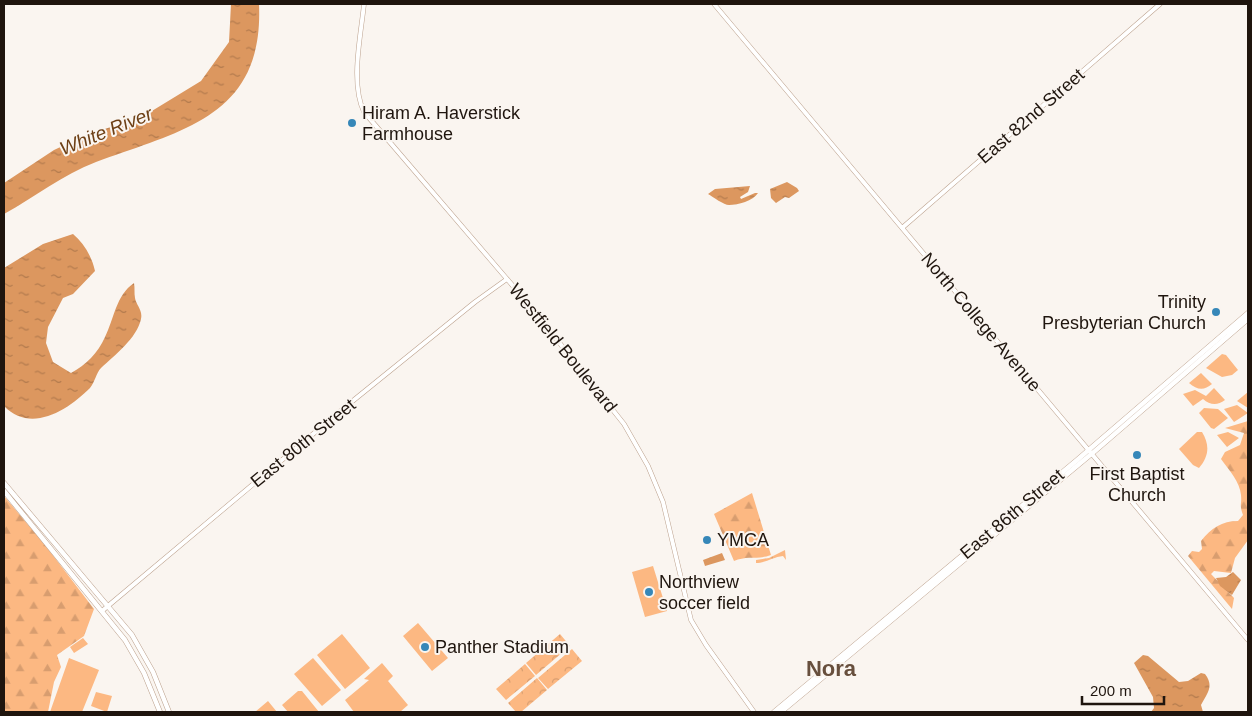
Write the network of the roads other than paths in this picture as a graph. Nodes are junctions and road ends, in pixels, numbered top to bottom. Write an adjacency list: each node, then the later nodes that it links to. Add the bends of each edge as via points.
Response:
1 (364, 4): 5 (street, Westfield Boulevard, via 357,85 363,110)
2 (714, 4): 4 (street, North College Avenue)
3 (1160, 4): 4 (street, East 82nd Street)
4 (902, 228): 8 (street, North College Avenue)
5 (507, 279): 11 (street, East 80th Street, via 352,402); 16 (street, Westfield Boulevard, via 612,408 636,444 665,509 692,620)
6 (1248, 313): 8 (main road, East 86th Street)
7 (1248, 320): 8 (main road, East 86th Street)
8 (1090, 452): 13 (street, North College Avenue); 17 (main road, East 86th Street); 18 (main road, East 86th Street)
9 (4, 483): 11 (main road)
10 (4, 491): 12 (main road)
11 (108, 606): 12 (street, East 80th Street); 15 (main road, via 140,647)
12 (102, 611): 14 (main road, via 138,661)
13 (1248, 640)
14 (160, 712)
15 (169, 712)
16 (754, 712)
17 (774, 712)
18 (782, 712)

